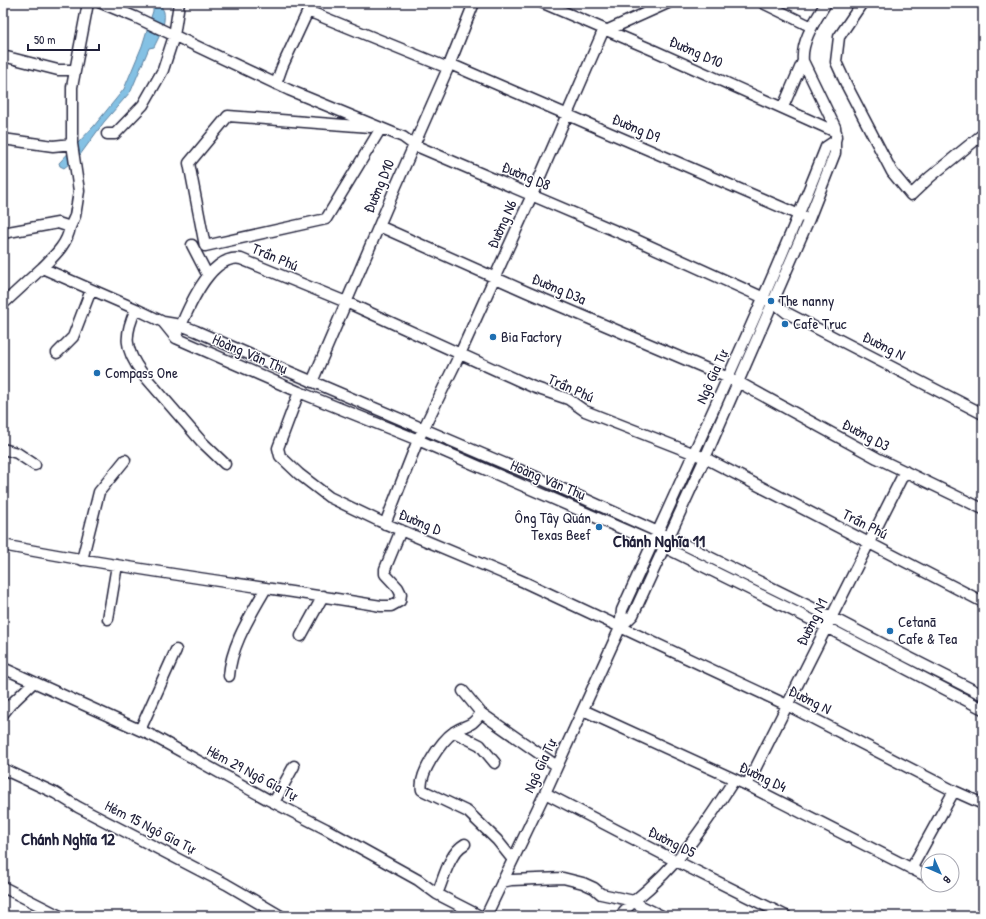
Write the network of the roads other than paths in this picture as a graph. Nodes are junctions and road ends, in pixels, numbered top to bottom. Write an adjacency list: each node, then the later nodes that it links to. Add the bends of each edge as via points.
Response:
1 (88, 3): 16 (street)
2 (101, 3): 12 (street, Đường D8)
3 (179, 3): 12 (street)
4 (474, 3): 15 (street, Đường D10)
5 (543, 3): 11 (street, Đường D10)
6 (668, 3): 11 (street)
7 (763, 3): 10 (street)
8 (826, 3): 10 (street)
9 (862, 3): 22 (street, via 839,37 836,62 892,172 911,195)
10 (812, 27): 14 (street, via 802,52)
11 (606, 30): 18 (street, Đường D10); 19 (street, Đường N6)
12 (169, 34): 17 (street, Đường D8); 21 (street, via 163,70 143,105 115,134)
13 (3, 56): 16 (street, via 58,70)
14 (803, 61): 18 (street); 23 (street)
15 (449, 66): 17 (street, Đường D9, via 308,11); 19 (street, Đường D9); 26 (street, Đường D10)
16 (75, 70): 25 (street, via 72,87)
17 (276, 84): 20 (street, Đường D8)
18 (783, 107): 23 (street, Đường D10)
19 (566, 114): 27 (street, Đường N6); 28 (street, Đường D9)
20 (381, 128): 20 (street, via 228,116 188,163 205,246 326,219); 26 (street, Đường D8, via 403,137)
21 (106, 134)
22 (983, 134)
23 (836, 136): 28 (street, Ngô Gia Tự, via 826,147); 29 (street, Ngô Gia Tự, via 836,153)
24 (3, 139): 25 (street, via 53,146)
25 (72, 144): 31 (street, via 79,191 75,216)
26 (414, 145): 27 (street, Đường D8); 30 (street, Đường D10)
27 (532, 195): 36 (street, Đường N6); 38 (street, Đường D8)
28 (799, 215): 29 (street, Đường D9); 38 (street, Ngô Gia Tự)
29 (809, 219): 40 (street, Ngô Gia Tự)
30 (379, 226): 36 (street, Đường D3a); 39 (street, Đường D10)
31 (70, 227): 32 (street, via 58,223); 34 (street, via 69,235 59,252)
32 (3, 233)
33 (192, 246): 35 (street)
34 (42, 268): 37 (street, Hoàng Văn Thụ); 41 (street)
35 (208, 276): 39 (street, Trần Phú, via 222,263 239,258); 44 (street, Trần Phú, via 192,301)
36 (494, 277): 47 (street, Đường N6); 49 (street, Đường D3a)
37 (92, 290): 42 (street, Hoàng Văn Thụ); 46 (street, via 73,337)
38 (763, 298): 40 (street, Đường D8); 49 (street, Ngô Gia Tự)
39 (346, 302): 47 (street, Trần Phú); 51 (street, Đường D10)
40 (773, 302): 52 (street, Ngô Gia Tự); 56 (street, Đường N, via 787,313)
41 (3, 304)
42 (136, 308): 43 (street, Hoàng Văn Thụ); 64 (street, via 127,334 129,350 134,361 201,441)
43 (163, 322): 44 (street, Hoàng Văn Thụ); 45 (street, Hoàng Văn Thụ)
44 (182, 325): 45 (street, Trần Phú); 48 (street, Hoàng Văn Thụ)
45 (176, 338): 50 (street, Hoàng Văn Thụ)
46 (57, 353)
47 (460, 354): 57 (street, Đường N6); 60 (street, Trần Phú, via 533,387 568,399 585,411)
48 (283, 369): 50 (street); 51 (street, Hoàng Văn Thụ)
49 (728, 377): 52 (street, Đường D3a); 60 (street, Ngô Gia Tự)
50 (277, 382): 53 (street, Hoàng Văn Thụ)
51 (312, 382): 54 (street, Hoàng Văn Thụ)
52 (738, 382): 62 (street, Ngô Gia Tự); 67 (street, Đường D3)
53 (299, 392): 55 (street, Hoàng Văn Thụ); 73 (street, Đường D, via 278,448 280,456 329,497)
54 (354, 400): 55 (street); 57 (street, Hoàng Văn Thụ)
55 (349, 411): 58 (street, Hoàng Văn Thụ)
56 (983, 414)
57 (424, 430): 58 (street, Đường N6); 61 (street, Hoàng Văn Thụ)
58 (418, 440): 66 (street, Hoàng Văn Thụ); 73 (street, Đường N6)
59 (3, 450): 65 (street, via 17,453)
60 (694, 454): 62 (street, Trần Phú); 75 (street, Ngô Gia Tự)
61 (490, 457): 66 (street); 68 (street, Hoàng Văn Thụ)
62 (705, 458): 76 (street, Ngô Gia Tự); 78 (street, Trần Phú)
63 (125, 460): 81 (street, via 99,492)
64 (225, 464)
65 (34, 465)
66 (486, 470): 69 (street, Hoàng Văn Thụ)
67 (905, 471): 71 (street, Đường D3); 78 (street, Đường N1)
68 (543, 480): 69 (street); 70 (street, Hoàng Văn Thụ)
69 (538, 492): 72 (street, Hoàng Văn Thụ)
70 (597, 504): 72 (street); 75 (street, Hoàng Văn Thụ)
71 (983, 509)
72 (592, 515): 77 (street, Hoàng Văn Thụ)
73 (385, 524): 74 (street, Đường D)
74 (401, 530): 87 (street, via 384,574 398,588 401,594 400,601 390,606 381,606); 93 (street, Đường D, via 524,582)
75 (658, 532): 76 (street, Hoàng Văn Thụ); 77 (street, Ngô Gia Tự)
76 (669, 536): 80 (street, Ngô Gia Tự); 83 (street, Hoàng Văn Thụ)
77 (653, 542): 80 (street, Hoàng Văn Thụ); 93 (street, Ngô Gia Tự, via 622,610)
78 (869, 543): 89 (street, Trần Phú); 90 (street, Đường N1)
79 (3, 545): 81 (street)
80 (664, 547): 84 (street, Hoàng Văn Thụ); 93 (street, Ngô Gia Tự, via 632,615)
81 (82, 560): 82 (street)
82 (117, 565): 85 (street); 91 (street)
83 (730, 567): 84 (street); 86 (street, Hoàng Văn Thụ)
84 (725, 577): 88 (street, Hoàng Văn Thụ)
85 (266, 588): 87 (street); 100 (street, via 238,643)
86 (774, 588): 88 (street); 90 (street, Hoàng Văn Thụ)
87 (323, 596): 94 (street)
88 (769, 599): 92 (street, Hoàng Văn Thụ)
89 (983, 602)
90 (831, 617): 92 (street, Đường N1); 95 (street, Hoàng Văn Thụ)
91 (108, 619)
92 (826, 627): 97 (street, Hoàng Văn Thụ); 105 (street, Đường N1)
93 (620, 628): 105 (street, Đường N); 107 (street, Ngô Gia Tự)
94 (301, 636)
95 (889, 648): 97 (street); 99 (street, Hoàng Văn Thụ)
96 (176, 650): 110 (street)
97 (885, 658): 102 (street, Hoàng Văn Thụ)
98 (3, 668): 101 (street, Hẻm 29 Ngô Gia Tự)
99 (939, 673): 102 (street); 104 (street, Hoàng Văn Thụ)
100 (229, 676)
101 (34, 682): 109 (street); 110 (street, Hẻm 29 Ngô Gia Tự)
102 (934, 683): 106 (street, Hoàng Văn Thụ)
103 (463, 691): 108 (street)
104 (983, 695)
105 (787, 705): 117 (street, Đường N1); 118 (street, Đường N)
106 (983, 709)
107 (583, 710): 114 (street, Ngô Gia Tự); 116 (street, Đường D4)
108 (481, 713): 111 (street, via 475,722); 114 (street)
109 (3, 714)
110 (140, 730): 120 (street, Hẻm 29 Ngô Gia Tự)
111 (454, 732): 112 (street, via 480,744); 123 (street, via 440,746 423,776 420,784 422,790 468,812 497,840)
112 (495, 763)
113 (294, 766): 120 (street)
114 (557, 766): 119 (street, Ngô Gia Tự)
115 (3, 769): 132 (street, Hẻm 15 Ngô Gia Tự, via 55,793)
116 (734, 780): 117 (street, Đường D4); 124 (street, via 692,844)
117 (747, 785): 125 (street, Đường D4)
118 (954, 791): 121 (street, Đường N); 125 (street)
119 (545, 793): 123 (street, Ngô Gia Tự); 124 (street, Đường D5)
120 (274, 802): 129 (street, Hẻm 29 Ngô Gia Tự, via 418,880)
121 (983, 804)
122 (465, 844): 129 (street, via 451,861)
123 (513, 860): 127 (street, Ngô Gia Tự)
124 (676, 861): 130 (street); 137 (street, Đường D5)
125 (911, 869): 126 (street, Đường D4)
126 (920, 874)
127 (502, 882): 130 (street, via 563,878 583,883 601,894); 134 (street, Ngô Gia Tự)
128 (3, 887): 131 (street)
129 (437, 894): 133 (street, Hẻm 29 Ngô Gia Tự)
130 (634, 901): 135 (street); 136 (street)
131 (60, 916)
132 (281, 916)
133 (480, 916)
134 (486, 916)
135 (621, 916)
136 (662, 916)
137 (786, 916)

